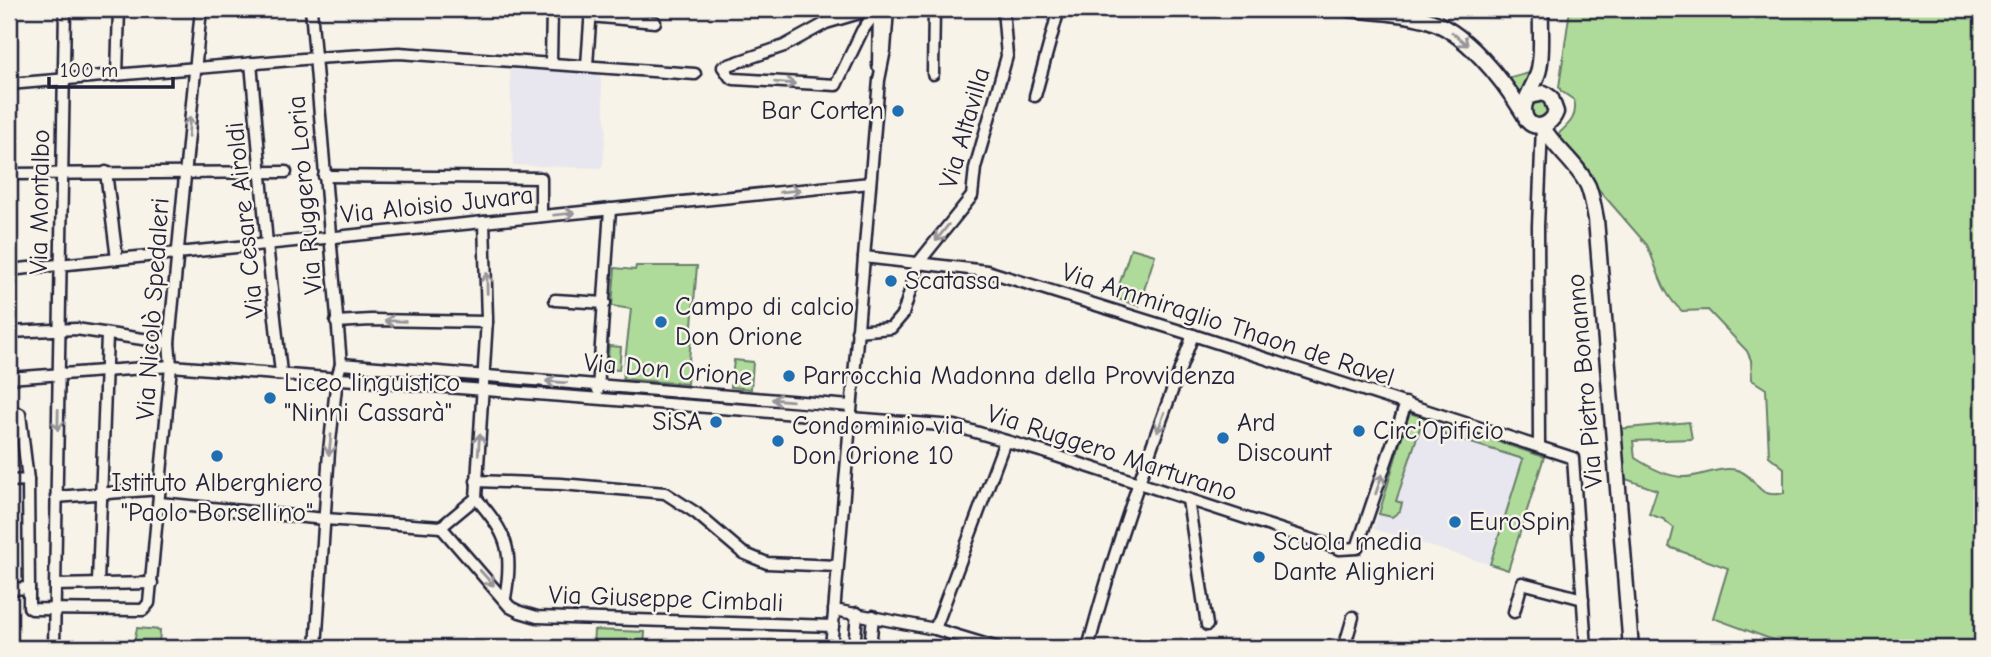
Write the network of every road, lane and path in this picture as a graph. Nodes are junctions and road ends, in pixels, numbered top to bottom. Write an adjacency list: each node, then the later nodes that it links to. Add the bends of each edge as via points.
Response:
1 (65, 9): 24 (street, Via Montalbo)
2 (119, 9): 23 (street)
3 (201, 9): 19 (street, Via Nicolò Spedaleri)
4 (311, 9): 15 (street, Via Ruggero Loria)
5 (552, 9): 16 (street)
6 (877, 9): 6 (street, one-way to 6, via 826,23 784,46 723,67 734,79 836,86); 25 (street)
7 (888, 9): 25 (street)
8 (934, 9): 22 (street)
9 (1003, 9): 49 (street, Via Altavilla, one-way to 49, via 1007,56 975,168 972,196)
10 (1059, 9): 28 (street)
11 (1349, 9): 30 (street, Via Pietro Bonanno, one-way to 30, via 1413,16 1442,25 1485,63)
12 (1541, 9): 20 (street)
13 (590, 13): 14 (street); 18 (street)
14 (655, 22)
15 (315, 58): 16 (street, via 399,53); 17 (street); 39 (street, Via Ruggero Loria)
16 (551, 62): 18 (street)
17 (251, 63): 19 (street); 32 (street, Via Cesare Airoldi)
18 (587, 65): 21 (street)
19 (195, 68): 23 (street); 34 (street, Via Nicolò Spedaleri, one-way to 19)
20 (1539, 69): 27 (street); 29 (street)
21 (695, 74)
22 (933, 74)
23 (117, 75): 24 (street)
24 (64, 79): 26 (street); 36 (street, Via Montalbo)
25 (878, 80): 40 (street)
26 (9, 84)
27 (1547, 94): 29 (street); 30 (street, via 1556,112 1550,122)
28 (1035, 96)
29 (1530, 96): 30 (street, via 1524,106)
30 (1532, 121): 31 (street, Via Pietro Bonanno)
31 (1547, 146): 38 (street); 38 (street); 117 (street, Via Pietro Bonanno, via 1588,186 1596,219)
32 (260, 171): 34 (street); 35 (street); 45 (street, Via Cesare Airoldi)
33 (106, 172): 34 (street); 36 (street); 48 (street)
34 (185, 172): 46 (street, Via Nicolò Spedaleri)
35 (286, 172)
36 (62, 173): 37 (street); 50 (street, Via Montalbo)
37 (9, 174)
38 (1539, 175): 78 (street)
39 (324, 176): 42 (street, via 541,178); 44 (street, Via Ruggero Loria)
40 (870, 183): 41 (street, Via Aloisio Juvara, one-way to 40); 47 (street)
41 (610, 209): 42 (street, Via Aloisio Juvara, one-way to 41); 53 (street)
42 (541, 216): 43 (street, Via Aloisio Juvara)
43 (484, 222): 44 (street, Via Aloisio Juvara); 55 (street, one-way to 43)
44 (330, 237): 45 (street, Via Aloisio Juvara); 54 (street, Via Ruggero Loria)
45 (267, 244): 46 (street, Via Aloisio Juvara); 65 (street, Via Cesare Airoldi)
46 (177, 253): 48 (street, Via Aloisio Juvara); 61 (street, Via Nicolò Spedaleri)
47 (864, 257): 49 (street, Via Ammiraglio Thaon de Ravel); 57 (street)
48 (117, 259): 50 (street, Via Aloisio Juvara)
49 (919, 262): 57 (street, Via Altavilla, via 903,314 891,328); 60 (street, Via Ammiraglio Thaon de Ravel, via 987,271)
50 (60, 265): 51 (street, Via Aloisio Juvara); 56 (street, Via Montalbo)
51 (9, 270)
52 (555, 300): 53 (street)
53 (605, 303): 70 (street)
54 (336, 322): 55 (street, one-way to 54); 62 (street, Via Ruggero Loria)
55 (487, 322): 67 (street)
56 (59, 329): 58 (street); 59 (street); 66 (street, Via Montalbo)
57 (857, 331): 74 (street)
58 (9, 332)
59 (107, 335): 61 (street); 64 (street)
60 (1193, 335): 73 (street, Via Ammiraglio Thaon de Ravel); 82 (street, one-way to 82)
61 (169, 343): 63 (street, Via Nicolò Spedaleri)
62 (341, 364): 67 (street, Via Don Orione); 69 (street, Via Ruggero Loria)
63 (171, 366): 64 (street, Via Don Orione); 65 (street, Via Don Orione); 83 (street, Via Nicolò Spedaleri)
64 (106, 371): 66 (street, Via Don Orione); 84 (street)
65 (281, 373): 69 (street, Via Don Orione)
66 (58, 375): 68 (street, Via Don Orione); 85 (street, Via Montalbo, one-way to 85)
67 (483, 376): 70 (street, Via Don Orione, one-way to 67); 71 (street)
68 (9, 378)
69 (337, 378): 71 (street, Via Don Orione); 89 (street, Via Ruggero Loria, one-way to 89)
70 (599, 385): 72 (street); 74 (street, Via Don Orione, one-way to 70)
71 (482, 389): 72 (street, Via Don Orione); 81 (street, one-way to 71)
72 (598, 398): 76 (street, Via Don Orione)
73 (1406, 403): 78 (street, Via Ammiraglio Thaon de Ravel); 87 (street, Via Ruggero Marturano, one-way to 73, via 1340,548 1357,548)
74 (850, 406): 76 (street)
75 (9, 410): 79 (street, via 20,414)
76 (849, 419): 77 (street, Via Ruggero Marturano, via 955,426); 91 (street)
77 (1005, 441): 82 (street, Via Ruggero Marturano); 107 (street)
78 (1539, 446): 98 (street, Via Ammiraglio Thaon de Ravel, via 1573,458)
79 (28, 480): 80 (street); 95 (street)
80 (9, 481)
81 (476, 481): 86 (street); 91 (street, via 665,493 743,553 767,563)
82 (1138, 482): 87 (street, Via Ruggero Marturano); 114 (street)
83 (160, 489): 84 (street); 88 (street, Via Nicolò Spedaleri)
84 (101, 494): 85 (street); 92 (street)
85 (56, 497): 94 (street, Via Montalbo)
86 (476, 498): 90 (street); 97 (street, via 496,522 509,551)
87 (1188, 500): 105 (street)
88 (159, 503): 89 (street); 93 (street, Via Nicolò Spedaleri)
89 (324, 519): 90 (street); 108 (street, Via Ruggero Loria)
90 (441, 527): 97 (street, Via Giuseppe Cimbali, one-way to 97)
91 (838, 566): 100 (street)
92 (98, 583): 93 (street); 94 (street)
93 (152, 583): 99 (street, Via Nicolò Spedaleri, via 143,610)
94 (55, 585): 99 (street, Via Montalbo)
95 (29, 588): 96 (street); 99 (street, via 29,607)
96 (9, 589)
97 (505, 598): 106 (street, Via Giuseppe Cimbali, via 510,607 537,617)
98 (1583, 599): 101 (street, via 1522,583); 116 (street)
99 (54, 610): 109 (street, Via Montalbo)
100 (834, 610): 102 (street); 106 (street)
101 (1514, 612)
102 (856, 613): 103 (street); 111 (street)
103 (873, 616): 107 (street); 112 (street)
104 (1353, 617): 115 (street)
105 (1207, 625)
106 (833, 626): 110 (street)
107 (935, 629): 113 (street)
108 (316, 646)
109 (54, 648)
110 (831, 648)
111 (854, 648)
112 (870, 648)
113 (998, 648)
114 (1088, 648)
115 (1343, 648)
116 (1586, 648)
117 (1631, 648)

